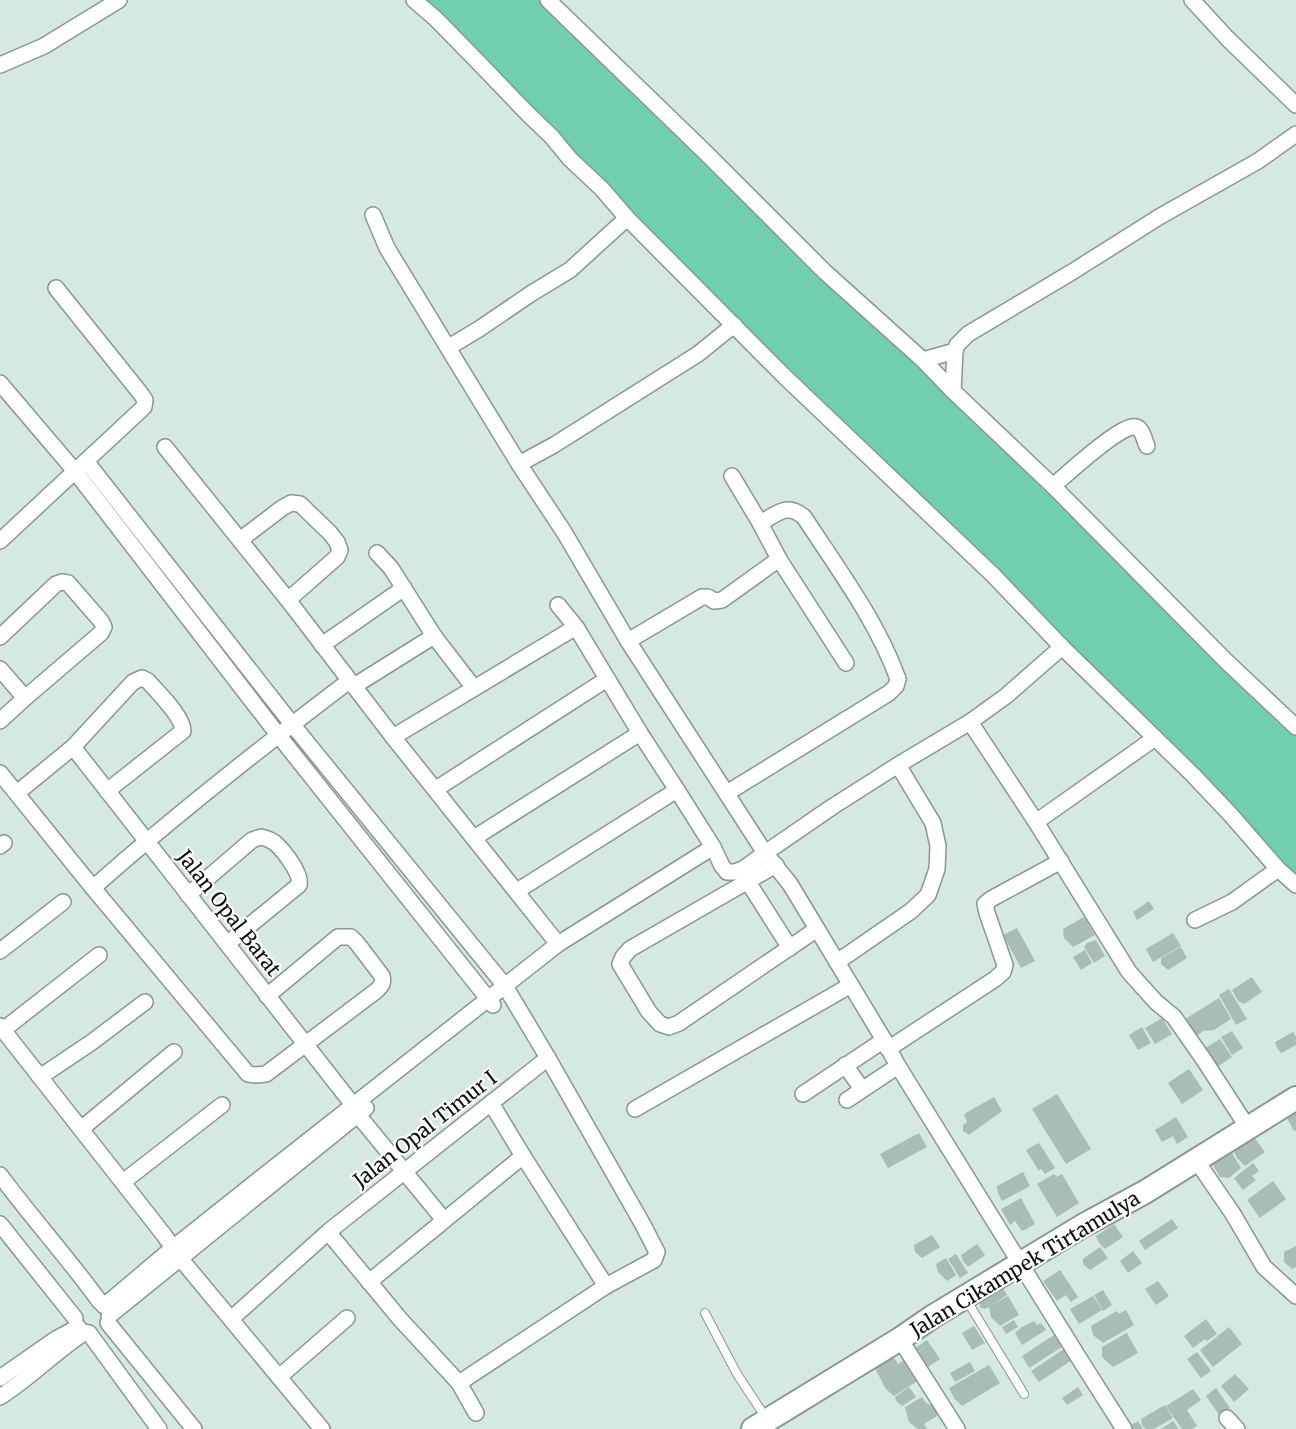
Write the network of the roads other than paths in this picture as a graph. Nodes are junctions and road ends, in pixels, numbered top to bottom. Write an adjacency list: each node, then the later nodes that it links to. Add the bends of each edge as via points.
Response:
1 (119, 0): 5 (street, via 44,46)
2 (414, 0): 9 (street)
3 (548, 0): 14 (street, via 825,272)
4 (1192, 0): 6 (street)
5 (0, 65)
6 (1296, 105)
7 (1296, 134): 13 (street, via 1258,161 980,326)
8 (373, 214): 12 (street, via 387,248)
9 (627, 218): 11 (street); 12 (street, via 570,270)
10 (56, 288): 20 (street, via 145,400 144,407)
11 (734, 325): 19 (street, via 698,354); 36 (street, via 993,575)
12 (449, 346): 19 (street)
13 (955, 351): 14 (street); 16 (street)
14 (923, 360): 16 (street)
15 (0, 383): 20 (street)
16 (953, 391): 22 (street)
17 (1147, 446): 22 (street, via 1141,430 1128,426)
18 (165, 447): 24 (street)
19 (519, 464): 34 (street)
20 (80, 465): 25 (street); 45 (street); 48 (street)
21 (732, 476): 23 (street)
22 (1053, 486): 46 (street)
23 (760, 523): 27 (street); 58 (street, via 785,509 793,509 804,517 866,612 898,679 889,693)
24 (240, 540): 29 (street); 29 (street, via 291,503 300,504 330,533 340,550 337,557)
25 (0, 541)
26 (377, 553): 28 (street)
27 (779, 559): 34 (street, via 722,600 702,597); 37 (street)
28 (404, 588): 32 (street); 35 (street)
29 (288, 600): 35 (street)
30 (558, 604): 31 (street)
31 (576, 627): 39 (street); 41 (street)
32 (434, 636): 40 (street); 41 (street)
33 (0, 638): 42 (street, via 62,582 68,583 104,627)
34 (628, 642): 58 (street)
35 (322, 645): 40 (street)
36 (1062, 647): 44 (street); 50 (street)
37 (846, 663)
38 (0, 669): 42 (street)
39 (607, 679): 47 (street); 54 (street)
40 (352, 684): 45 (street); 49 (street)
41 (474, 688): 49 (street)
42 (25, 698): 43 (street)
43 (0, 721)
44 (970, 722): 52 (street); 59 (street)
45 (292, 724): 48 (street); 82 (street)
46 (1296, 728)
47 (640, 733): 55 (street); 60 (street)
48 (279, 736): 61 (street); 85 (street)
49 (393, 737): 54 (street)
50 (1155, 738): 59 (street); 66 (street)
51 (73, 747): 56 (street, Jalan Opal Barat); 56 (street, via 141,678 148,681 178,717 183,731); 57 (street)
52 (898, 765): 63 (street); 80 (street, via 933,823 937,869 928,895 911,911)
53 (0, 773): 57 (street)
54 (436, 789): 60 (street)
55 (677, 790): 62 (street); 70 (street)
56 (107, 791): 61 (street, Jalan Opal Barat)
57 (17, 793): 69 (street)
58 (727, 793): 63 (street)
59 (1036, 822): 64 (street)
60 (474, 838): 70 (street)
61 (146, 841): 69 (street); 71 (street, Jalan Opal Barat)
62 (712, 847): 63 (street, via 728,872 743,870); 76 (street)
63 (765, 853): 65 (street)
64 (1061, 861): 88 (street, via 985,904 1005,965 1003,972); 102 (street, via 1129,972 1174,1017)
65 (776, 865): 67 (street); 74 (street)
66 (1278, 869): 68 (street); 73 (street, via 1232,902)
67 (748, 882): 77 (street); 77 (street, via 630,949 623,957 620,964 649,1012 660,1024 669,1027 679,1023)
68 (1296, 885)
69 (93, 888): 87 (street, via 248,1074 266,1074)
70 (517, 891): 76 (street)
71 (188, 895): 75 (street, Jalan Opal Barat); 75 (street, via 252,840 261,837 275,844 298,873 300,882)
72 (63, 902): 78 (street)
73 (1195, 920)
74 (817, 929): 77 (street); 80 (street)
75 (227, 944): 83 (street, Jalan Opal Barat)
76 (558, 944): 82 (street)
77 (790, 948)
78 (0, 951)
79 (99, 955): 86 (street)
80 (837, 962): 81 (street)
81 (851, 985): 88 (street); 100 (street)
82 (507, 990): 85 (street); 90 (street)
83 (267, 996): 87 (street, Jalan Opal Barat); 87 (street, via 338,937 351,937 357,943 384,982)
84 (144, 1002): 93 (street)
85 (491, 1002): 101 (street)
86 (1, 1028): 93 (street)
87 (305, 1044): 101 (street, Jalan Opal Barat)
88 (886, 1044): 91 (street); 92 (street)
89 (174, 1052): 103 (street)
90 (548, 1058): 98 (street, Jalan Opal Timur I); 115 (street, via 657,1252 654,1260)
91 (845, 1065): 94 (street); 95 (street)
92 (898, 1066): 94 (street); 113 (street)
93 (40, 1077): 103 (street)
94 (862, 1089): 97 (street)
95 (802, 1094)
96 (1296, 1098): 102 (street, Jalan Cikampek Tirtamulya)
97 (848, 1100)
98 (491, 1103): 104 (street); 106 (street, Jalan Opal Timur I)
99 (222, 1105): 108 (street)
100 (634, 1109)
101 (355, 1110): 106 (street, Jalan Opal Barat); 112 (street)
102 (1248, 1128): 105 (street, Jalan Cikampek Tirtamulya)
103 (81, 1129): 108 (street)
104 (523, 1156): 109 (street); 115 (street)
105 (1197, 1160): 113 (street, Jalan Cikampek Tirtamulya); 116 (street, via 1264,1267)
106 (404, 1172): 109 (street, Jalan Opal Barat); 111 (street, Jalan Opal Timur I)
107 (0, 1175): 118 (street, via 78,1271)
108 (123, 1182): 112 (street)
109 (444, 1220): 114 (street)
110 (0, 1224): 122 (street)
111 (328, 1232): 114 (street); 121 (street, Jalan Opal Timur I)
112 (177, 1252): 118 (street); 121 (street)
113 (1021, 1264): 117 (street, Jalan Cikampek Tirtamulya); 135 (street)
114 (369, 1282): 126 (street)
115 (606, 1286): 126 (street)
116 (1296, 1296)
117 (966, 1298): 123 (street, Jalan Cikampek Tirtamulya); 127 (lane)
118 (105, 1311): 122 (street, via 103,1329 97,1332); 122 (street, via 93,1300 80,1305 76,1311); 132 (street)
119 (705, 1313): 130 (lane)
120 (347, 1318): 124 (street)
121 (231, 1319): 124 (street)
122 (82, 1327): 125 (street, via 56,1339); 128 (street, via 36,1372); 131 (street)
123 (900, 1340): 130 (street, Jalan Cikampek Tirtamulya); 134 (street)
124 (279, 1377): 133 (street)
125 (0, 1378)
126 (459, 1383): 129 (street)
127 (1024, 1394)
128 (0, 1397)
129 (476, 1413)
130 (760, 1425)
131 (159, 1429)
132 (194, 1429)
133 (322, 1429)
134 (957, 1429)
135 (1124, 1429)

